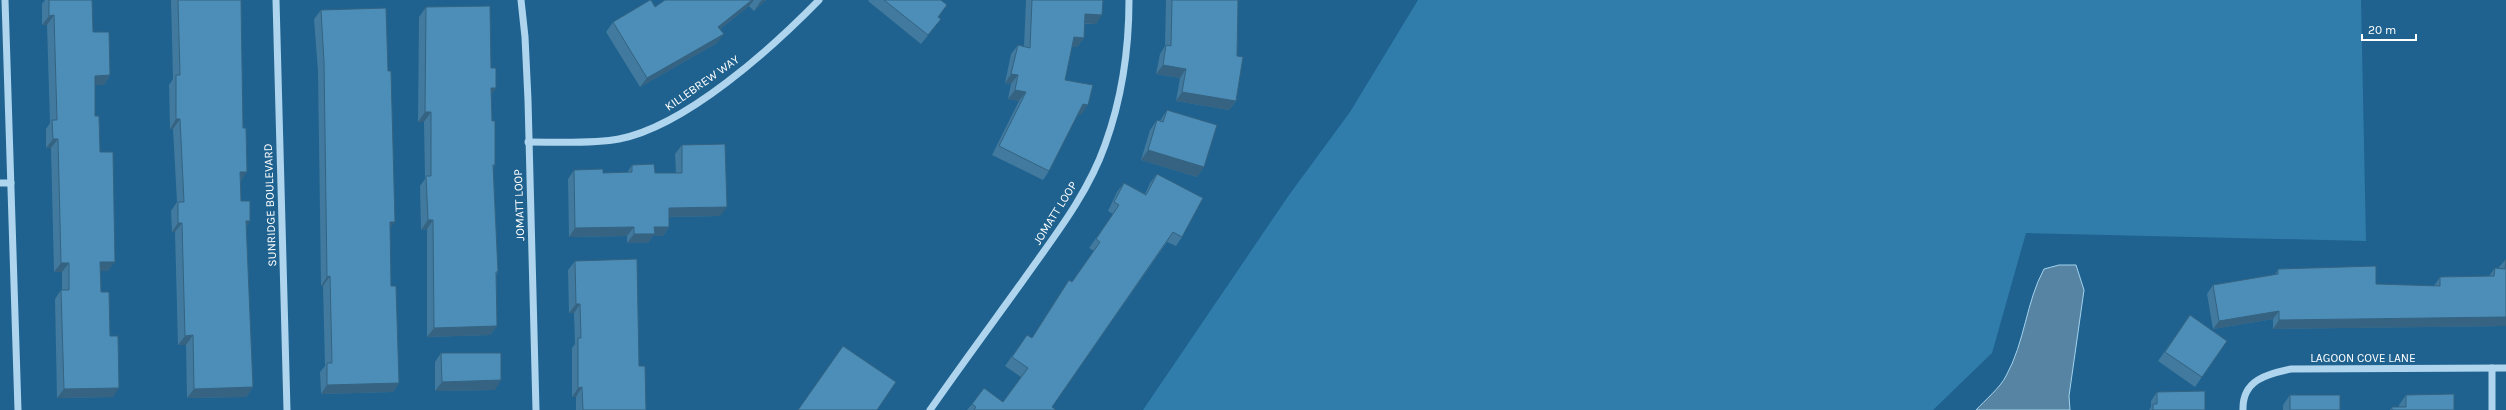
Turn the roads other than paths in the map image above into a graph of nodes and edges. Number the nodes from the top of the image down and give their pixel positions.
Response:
1 (5, 0) edge
2 (276, 0) edge
3 (521, 0) edge
4 (818, 0) edge
5 (1129, 0) edge
6 (528, 142) junction
7 (0, 183) edge
8 (11, 183) junction
9 (2492, 368) junction
10 (2506, 368) edge
11 (18, 410) edge
12 (287, 410) edge
13 (536, 410) edge
14 (930, 410) edge
15 (2243, 410) edge
16 (2492, 410) edge

1 - 8 street
2 - 12 street, SUNRIDGE BOULEVARD
3 - 6 street, JOMATT LOOP
4 - 6 street, KILLEBREW WAY
5 - 14 street, JOMATT LOOP
6 - 13 street, JOMATT LOOP
7 - 8 street
8 - 11 street
9 - 10 street, LAGOON COVE LANE
9 - 15 street, LAGOON COVE LANE
9 - 16 street

